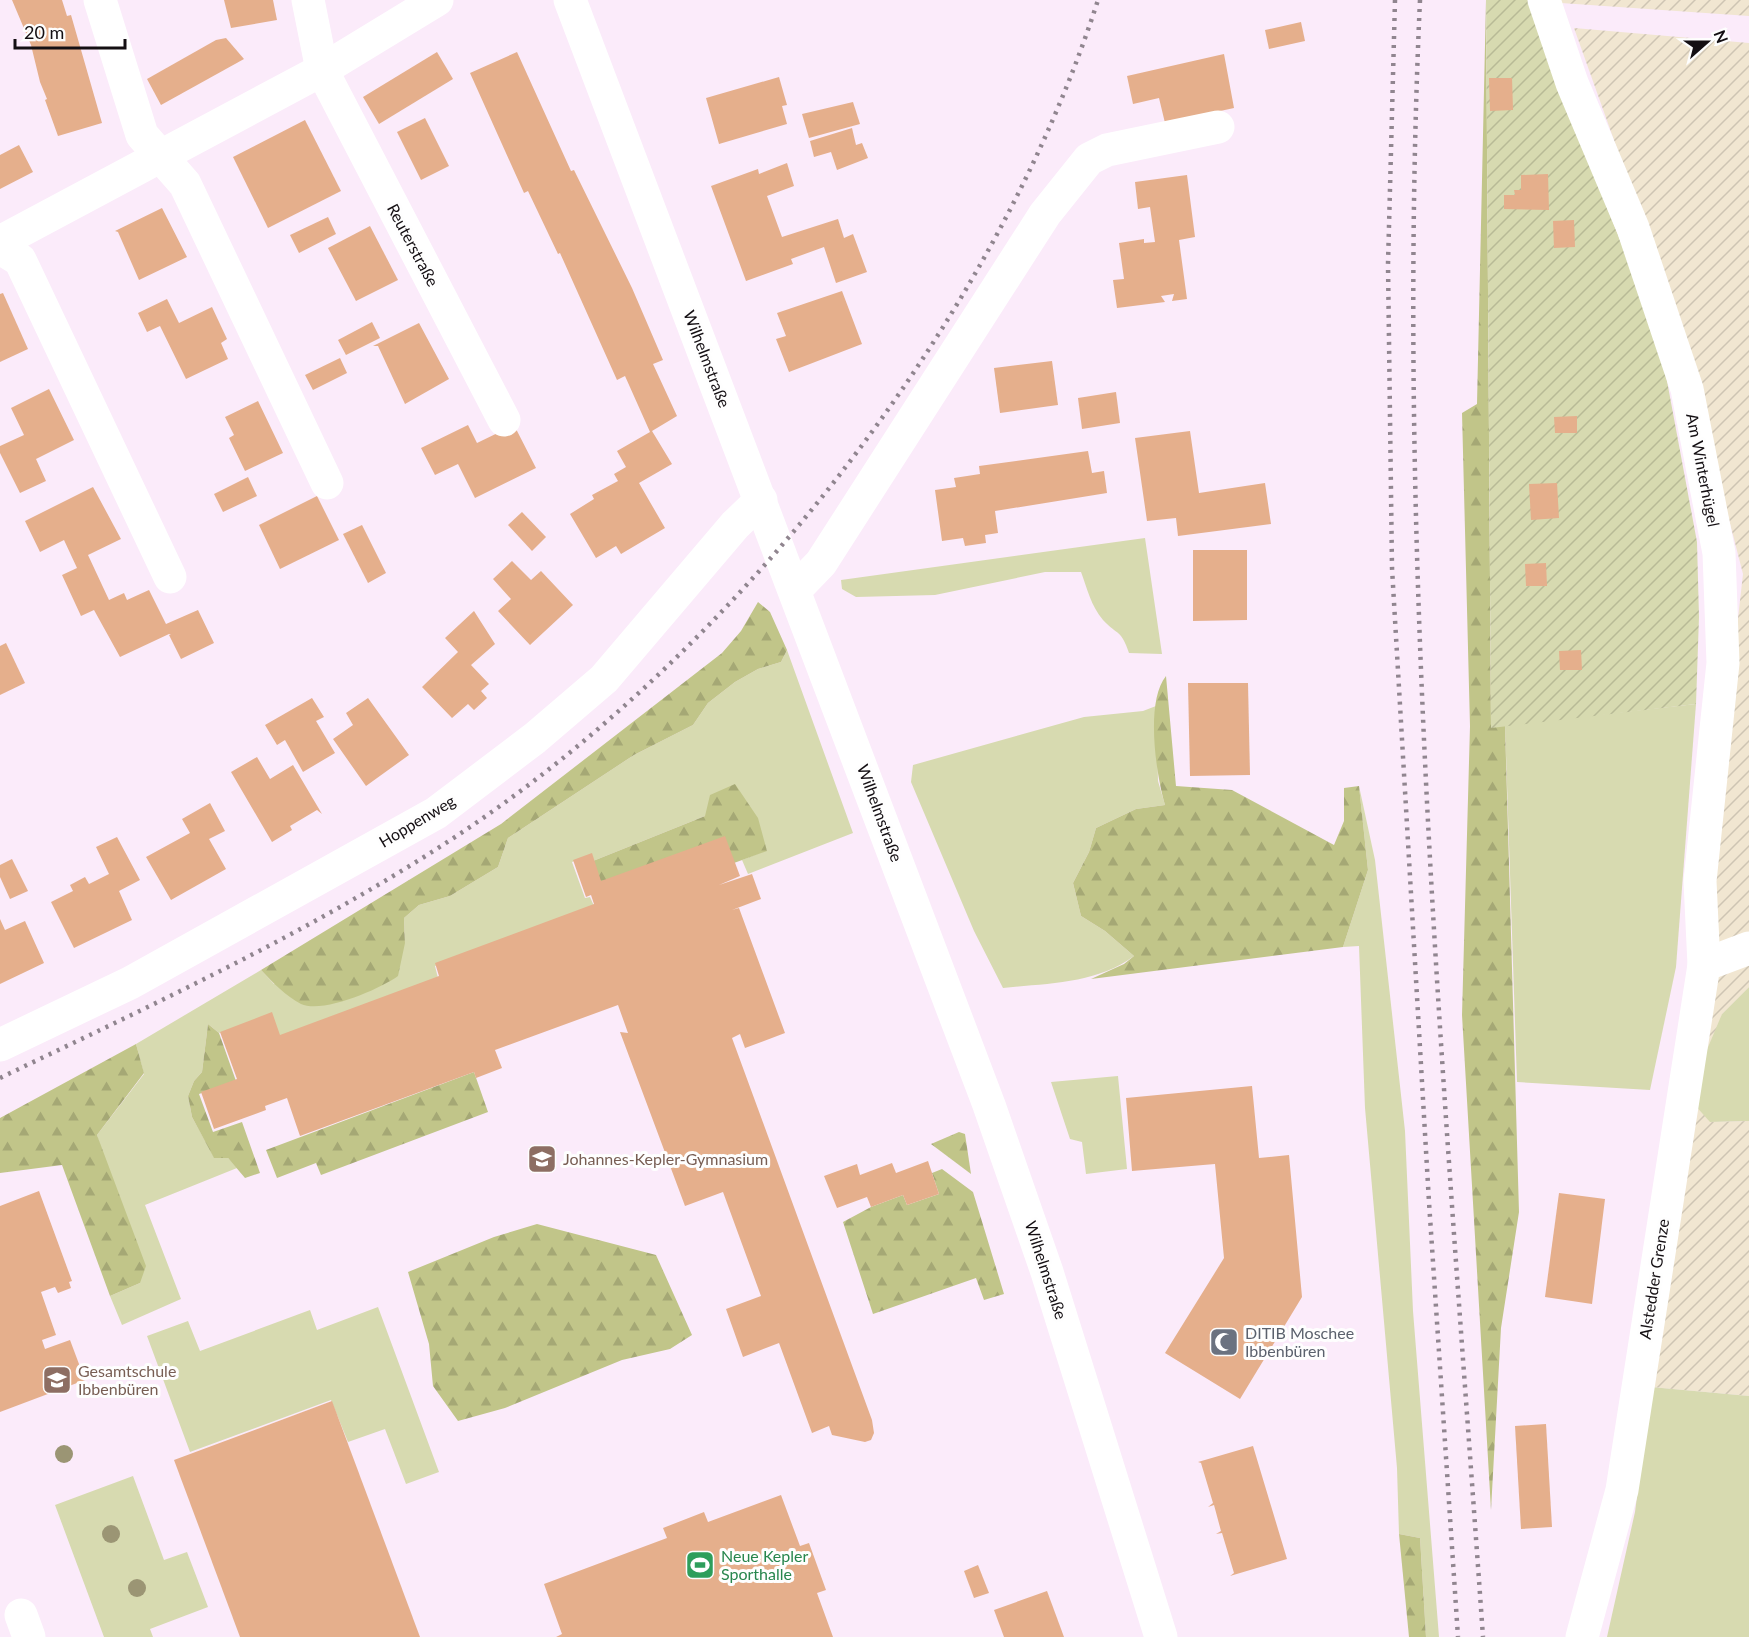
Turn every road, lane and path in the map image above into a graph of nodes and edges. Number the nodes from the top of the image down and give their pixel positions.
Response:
1 (100, 0) edge
2 (308, 0) edge
3 (437, 0) edge
4 (570, 0) edge
5 (1544, 0) edge
6 (322, 70) junction
7 (1218, 127) dead end
8 (160, 157) junction
9 (0, 242) edge
10 (0, 248) edge
11 (504, 420) dead end
12 (327, 483) dead end
13 (761, 500) junction
14 (170, 577) dead end
15 (795, 590) junction
16 (1749, 948) edge
17 (1704, 965) junction
18 (0, 1045) edge
19 (1161, 1637) edge
20 (1582, 1637) edge

1 - 8 street
2 - 6 street, Reuterstraße
3 - 6 street
4 - 13 street, Wilhelmstraße
5 - 17 street, Am Winterhügel
6 - 8 street
6 - 11 street, Reuterstraße
7 - 15 street
8 - 9 street
8 - 12 street
10 - 14 street
13 - 15 street, Wilhelmstraße
13 - 18 street, Hoppenweg
15 - 19 street, Wilhelmstraße
16 - 17 street
17 - 20 street, Alstedder Grenze

